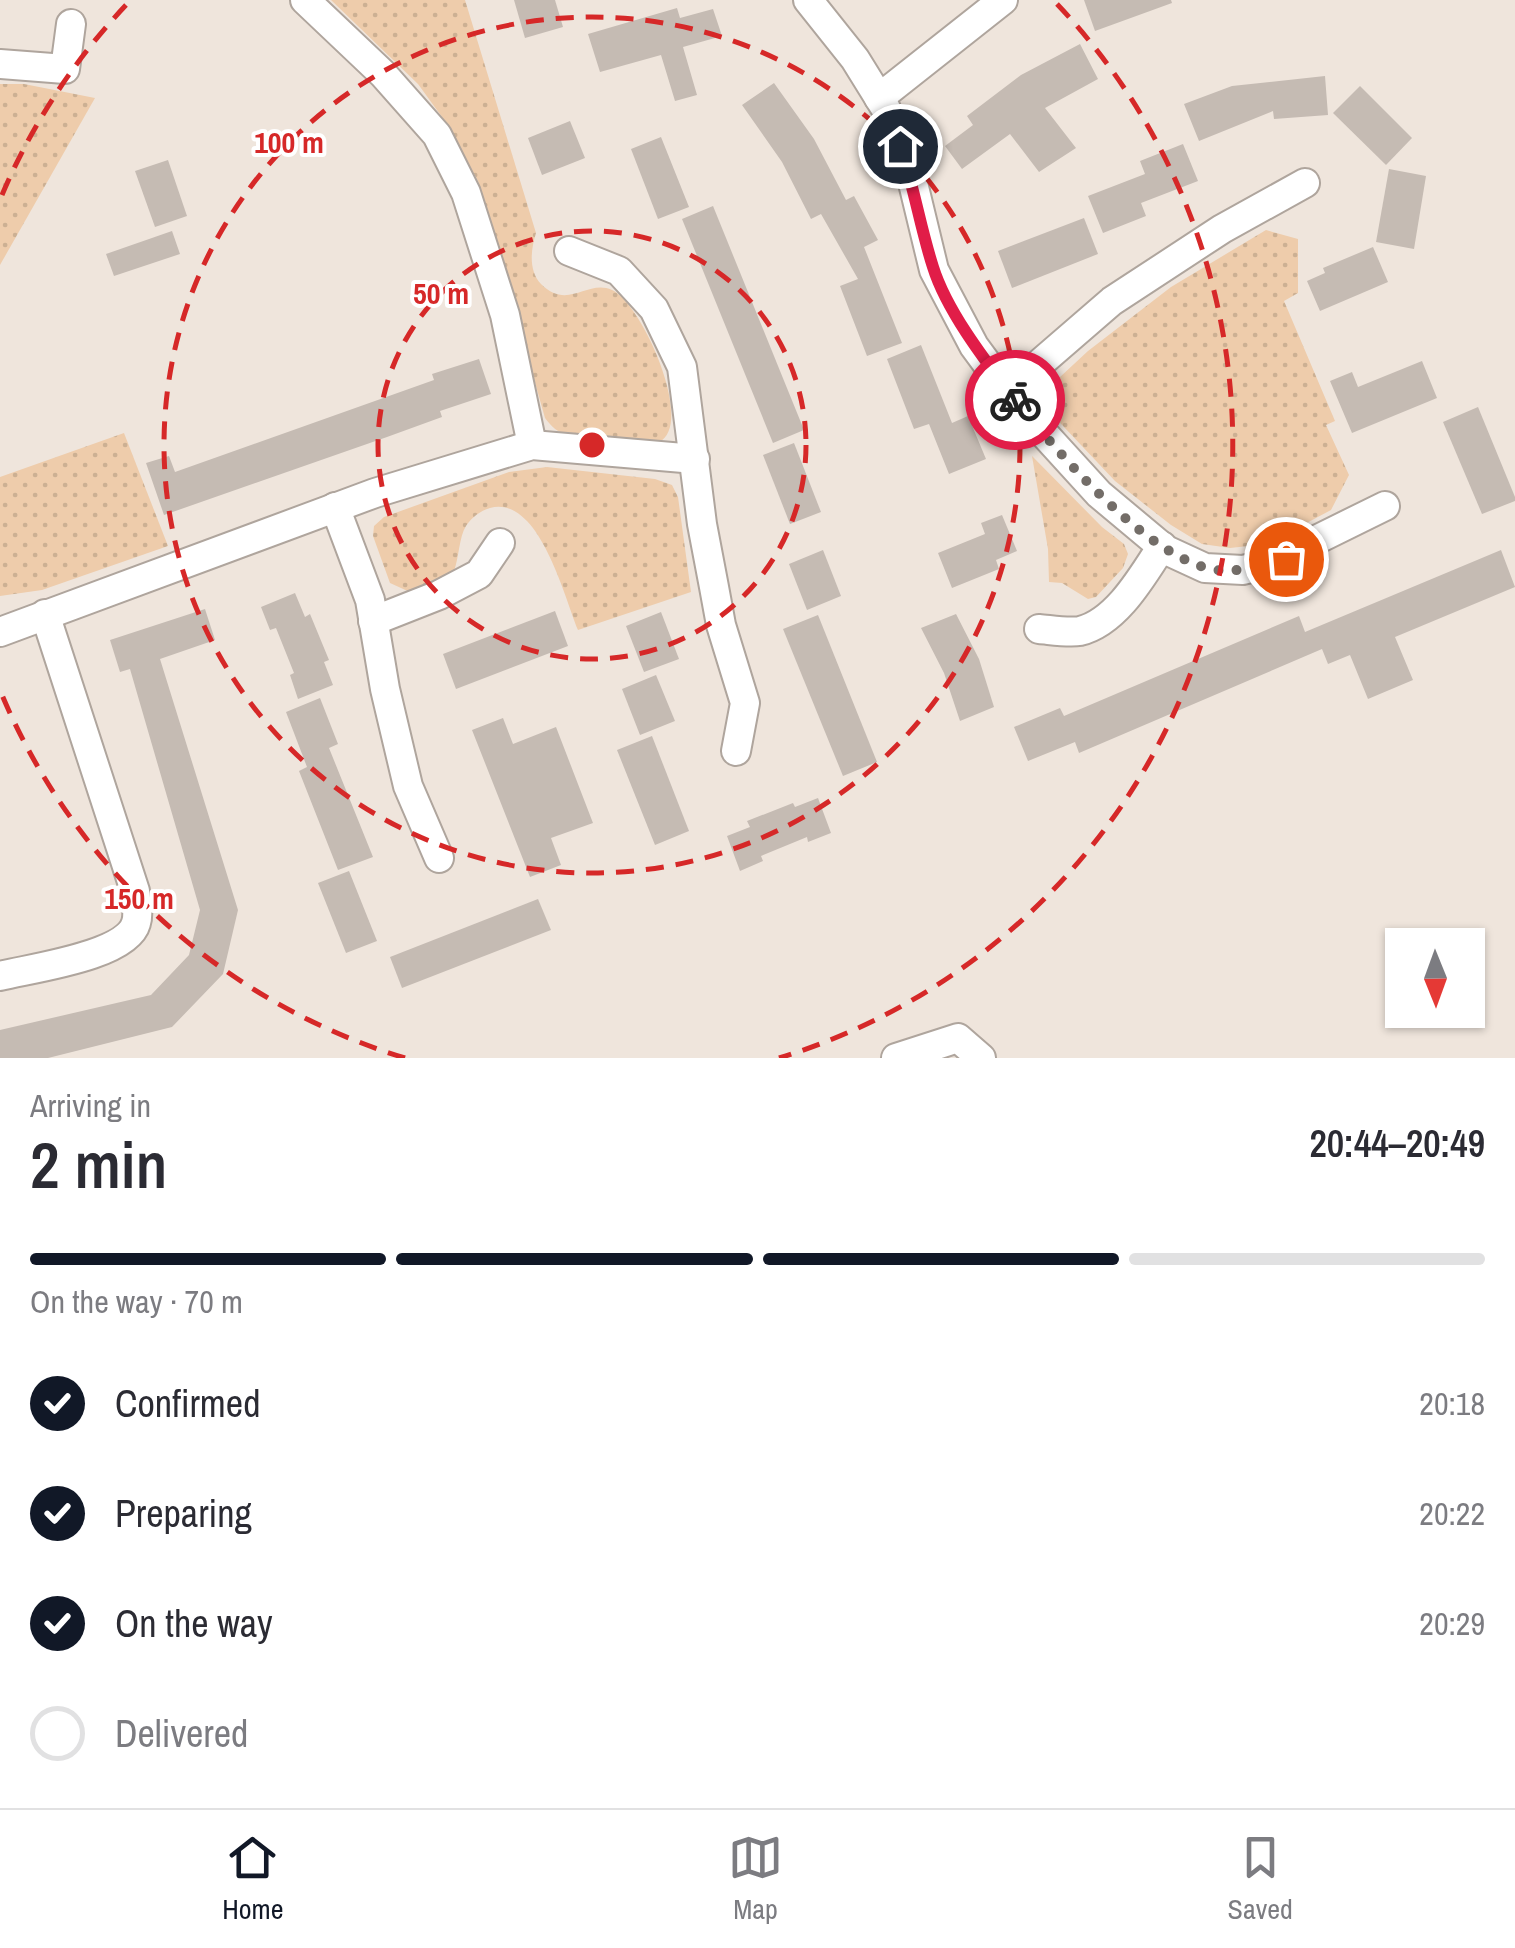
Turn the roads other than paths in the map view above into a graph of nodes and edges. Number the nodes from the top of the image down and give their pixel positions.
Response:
1 (305, 0) edge
2 (808, 0) edge
3 (1004, 0) edge
4 (71, 24) dead end
5 (0, 64) edge
6 (879, 98) junction
7 (1305, 182) dead end
8 (569, 251) dead end
9 (1008, 392) junction
10 (532, 445) junction
11 (695, 459) junction
12 (1385, 506) dead end
13 (336, 508) junction
14 (500, 543) dead end
15 (1162, 546) junction
16 (44, 614) junction
17 (373, 620) junction
18 (1039, 630) dead end
19 (0, 632) edge
20 (736, 751) dead end
21 (439, 858) dead end
22 (0, 976) edge
23 (896, 1058) edge
24 (981, 1058) edge

1 - 10 street
2 - 6 street
3 - 6 street
4 - 5 street
6 - 9 street
7 - 9 street
8 - 11 street
9 - 15 street
10 - 11 street
10 - 13 street
11 - 20 street
12 - 15 street
13 - 16 street
13 - 17 street
14 - 17 street
15 - 18 street
16 - 19 street
16 - 22 street
17 - 21 street
23 - 24 street

